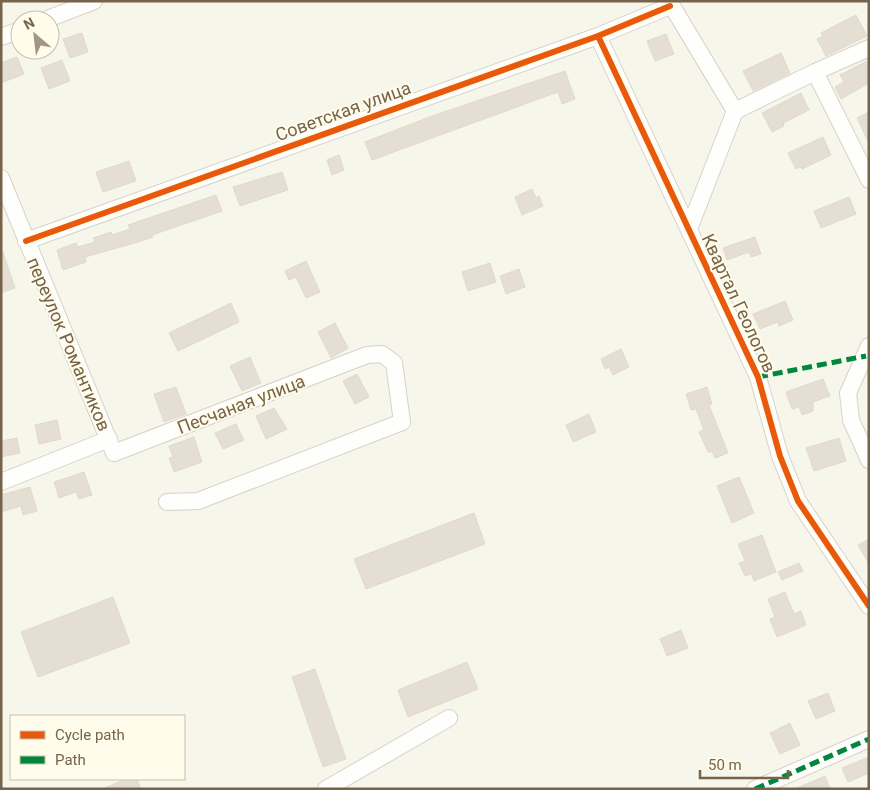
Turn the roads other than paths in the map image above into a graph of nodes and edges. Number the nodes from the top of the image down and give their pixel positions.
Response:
1 (94, 1) edge
2 (669, 4) edge
3 (60, 14) edge
4 (598, 36) junction
5 (869, 48) edge
6 (815, 72) junction
7 (735, 110) junction
8 (1, 178) edge
9 (869, 180) edge
10 (689, 229) junction
11 (26, 241) junction
12 (869, 346) edge
13 (111, 446) junction
14 (869, 460) edge
15 (1, 482) edge
16 (166, 502) dead end
17 (869, 606) edge
18 (449, 718) dead end
19 (869, 739) edge
20 (326, 789) edge
21 (755, 789) edge

1 - 3 street
2 - 4 street, Советская улица
2 - 7 street
4 - 10 street, Квартал Геологов
4 - 11 street, Советская улица
5 - 6 street
6 - 7 street
6 - 9 street
7 - 10 street
8 - 11 street, переулок Романтиков
10 - 17 street, Квартал Геологов
11 - 13 street, переулок Романтиков
12 - 14 street
13 - 15 street, Песчаная улица
13 - 16 street, Песчаная улица
18 - 20 street
19 - 21 street

